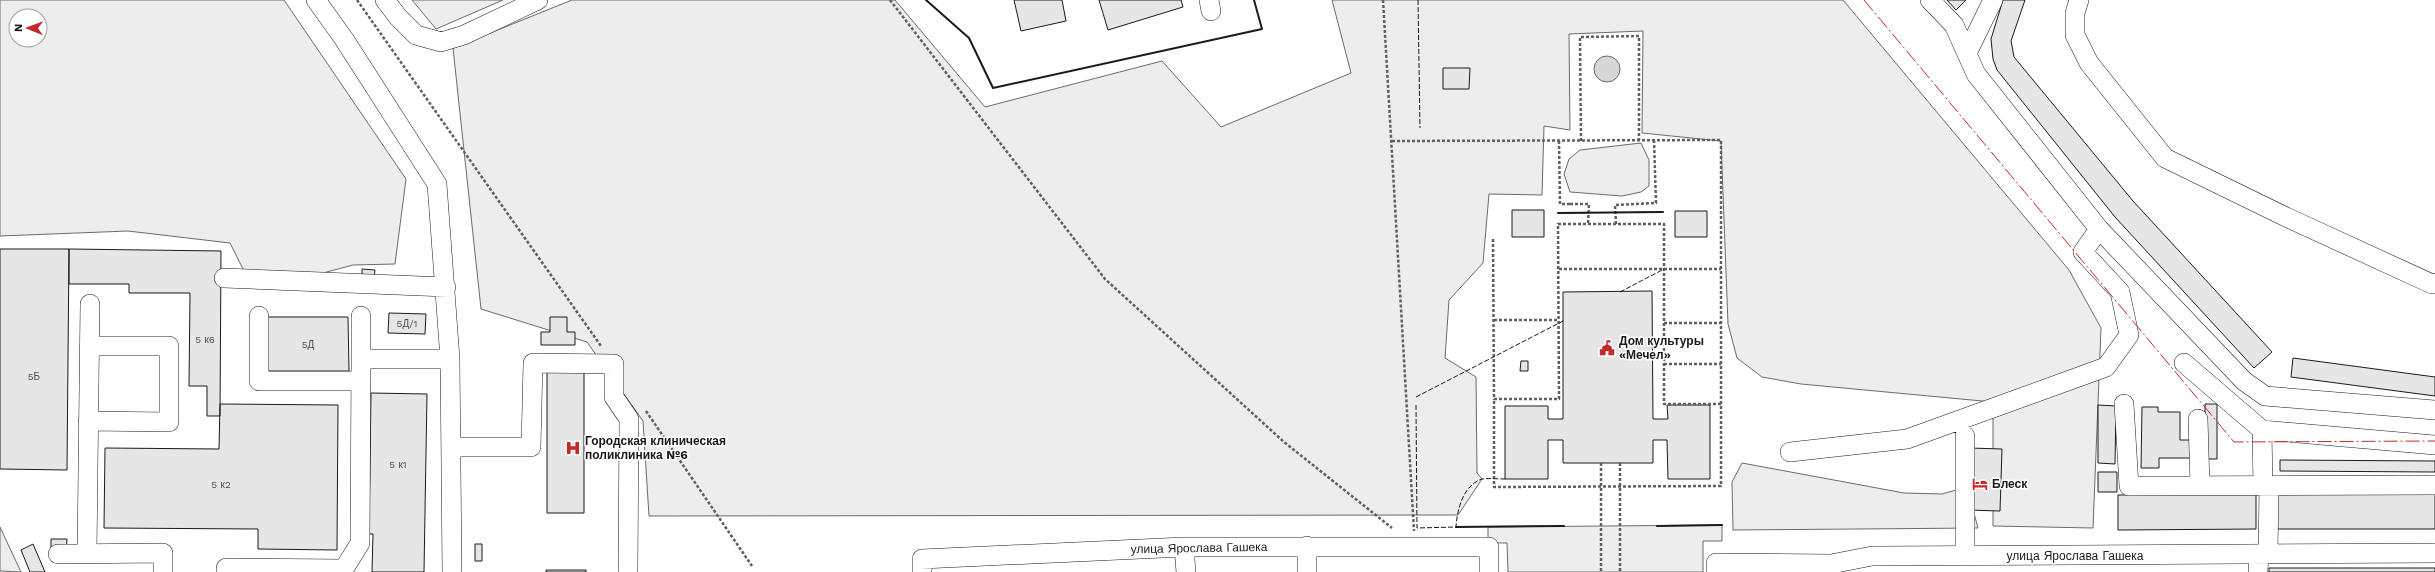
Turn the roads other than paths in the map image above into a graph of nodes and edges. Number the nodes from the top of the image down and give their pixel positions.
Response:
1 (316, 0) edge
2 (386, 0) edge
3 (538, 0) edge
4 (1930, 0) edge
5 (1992, 0) edge
6 (2079, 0) edge
7 (1967, 53) junction
8 (2099, 229) junction
9 (224, 278) dead end
10 (2435, 283) edge
11 (446, 287) junction
12 (90, 304) dead end
13 (259, 316) dead end
14 (361, 316) dead end
15 (89, 346) junction
16 (361, 359) junction
17 (450, 359) junction
18 (2184, 363) dead end
19 (361, 381) junction
20 (2124, 404) dead end
21 (2435, 410) edge
22 (2198, 419) dead end
23 (88, 422) junction
24 (2262, 430) junction
25 (1965, 436) dead end
26 (2435, 444) edge
27 (451, 447) junction
28 (1790, 452) dead end
29 (2435, 485) edge
30 (2200, 486) junction
31 (2266, 486) junction
32 (1307, 546) junction
33 (1184, 547) junction
34 (2435, 553) edge
35 (58, 554) dead end
36 (87, 554) junction
37 (1965, 556) junction
38 (2262, 560) edge
39 (1872, 564) edge
40 (2055, 564) edge
41 (226, 568) dead end
42 (1716, 568) edge
43 (1831, 568) edge
44 (163, 572) edge
45 (452, 572) edge
46 (628, 572) edge
47 (922, 572) edge
48 (1186, 572) edge
49 (1307, 572) edge
50 (1489, 572) edge

1 - 11 street
2 - 3 street
4 - 7 street
5 - 7 street
6 - 10 street
7 - 8 street
8 - 21 street
8 - 28 street
9 - 11 street
11 - 17 street
12 - 15 street
13 - 19 street
14 - 16 street
15 - 23 street
15 - 23 street
16 - 17 street
16 - 19 street
17 - 27 street
18 - 24 street
19 - 41 street
20 - 30 street
22 - 30 street
23 - 36 street
24 - 26 street
24 - 31 street
25 - 37 street
27 - 45 street
27 - 46 street
29 - 31 street
30 - 31 street
31 - 38 street
32 - 33 street, улица Ярослава Гашека
32 - 49 street
32 - 50 street, улица Ярослава Гашека
33 - 47 street, улица Ярослава Гашека
33 - 48 street
34 - 38 street, улица Ярослава Гашека
35 - 36 street
36 - 44 street
37 - 39 street, улица Ярослава Гашека
37 - 40 street, улица Ярослава Гашека
38 - 40 street, улица Ярослава Гашека
39 - 43 street, улица Ярослава Гашека
42 - 43 street, улица Ярослава Гашека

